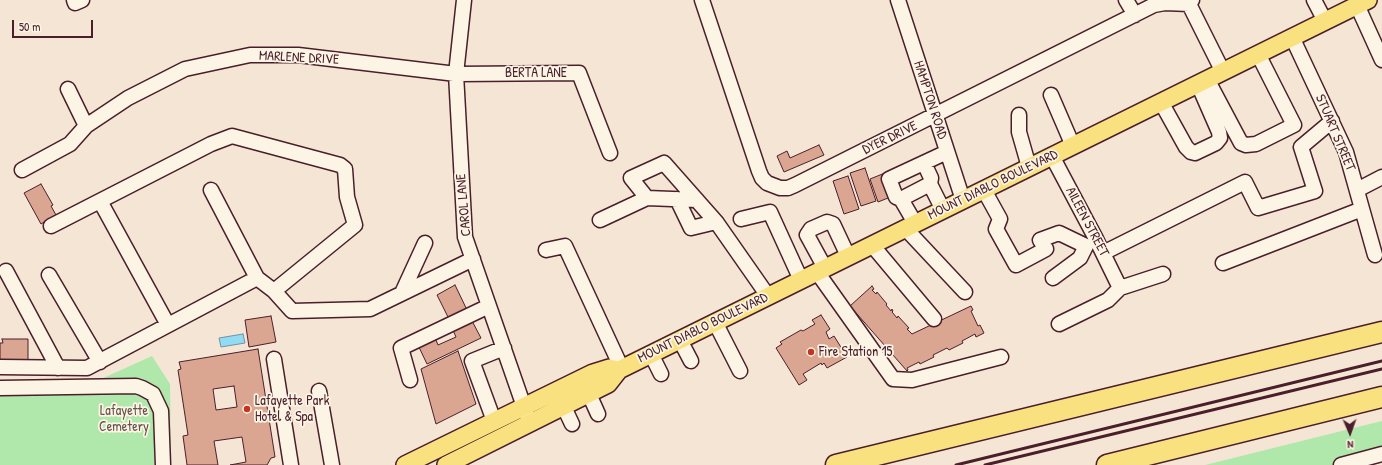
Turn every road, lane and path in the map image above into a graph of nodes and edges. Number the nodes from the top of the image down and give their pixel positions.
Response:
1 (74, 0) edge
2 (82, 0) edge
3 (464, 0) edge
4 (702, 0) edge
5 (898, 0) edge
6 (1126, 0) edge
7 (1314, 0) edge
8 (1190, 2) edge
9 (1363, 3) edge
10 (1135, 15) junction
11 (1325, 21) junction
12 (1292, 37) junction
13 (1258, 54) junction
14 (1382, 60) edge
15 (1222, 72) junction
16 (456, 74) junction
17 (1202, 82) junction
18 (68, 88) dead end
19 (1051, 95) dead end
20 (1161, 102) junction
21 (935, 115) junction
22 (1019, 115) dead end
23 (1332, 121) junction
24 (86, 126) junction
25 (1072, 146) junction
26 (610, 152) dead end
27 (947, 152) junction
28 (1052, 156) junction
29 (924, 163) junction
30 (1029, 167) junction
31 (22, 170) dead end
32 (1382, 177) edge
33 (930, 184) junction
34 (211, 190) dead end
35 (984, 190) junction
36 (1357, 190) junction
37 (647, 198) junction
38 (677, 199) junction
39 (901, 199) junction
40 (697, 200) junction
41 (963, 200) junction
42 (100, 201) junction
43 (1362, 209) junction
44 (943, 210) junction
45 (741, 219) dead end
46 (600, 220) dead end
47 (716, 222) junction
48 (51, 226) dead end
49 (910, 226) junction
50 (424, 243) dead end
51 (872, 244) junction
52 (546, 250) dead end
53 (1103, 252) junction
54 (1375, 255) dead end
55 (848, 256) junction
56 (473, 259) junction
57 (1223, 263) dead end
58 (821, 270) junction
59 (6, 271) dead end
60 (49, 274) dead end
61 (1164, 274) dead end
62 (257, 278) junction
63 (1053, 278) dead end
64 (802, 280) junction
65 (1120, 288) junction
66 (274, 291) junction
67 (964, 292) dead end
68 (402, 293) junction
69 (768, 296) junction
70 (490, 306) junction
71 (934, 319) dead end
72 (715, 322) junction
73 (1059, 324) dead end
74 (168, 325) junction
75 (1382, 332) edge
76 (680, 340) junction
77 (504, 348) junction
78 (652, 354) junction
79 (1001, 357) dead end
80 (274, 359) dead end
81 (691, 360) dead end
82 (100, 362) junction
83 (0, 367) edge
84 (58, 368) junction
85 (620, 369) junction
86 (740, 370) dead end
87 (661, 374) dead end
88 (410, 380) dead end
89 (0, 388) edge
90 (319, 391) dead end
91 (589, 394) junction
92 (1382, 397) edge
93 (524, 406) junction
94 (564, 406) junction
95 (598, 414) dead end
96 (494, 421) junction
97 (530, 424) junction
98 (572, 424) dead end
99 (1375, 459) edge
100 (163, 465) edge
101 (291, 465) edge
102 (332, 465) edge
103 (405, 465) edge
104 (446, 465) edge
105 (836, 465) edge
106 (1107, 465) edge
107 (1341, 465) edge

1 - 2 street
3 - 16 street, CAROL LANE
4 - 21 street, DYER DRIVE
5 - 21 street, HAMPTON ROAD
6 - 10 street
7 - 11 street
8 - 10 street, DYER DRIVE
8 - 15 street
9 - 11 main road, MOUNT DIABLO BOULEVARD
9 - 14 street
10 - 21 street, DYER DRIVE
11 - 12 main road, MOUNT DIABLO BOULEVARD
12 - 13 main road, MOUNT DIABLO BOULEVARD
12 - 23 street, STUART STREET
13 - 15 main road, MOUNT DIABLO BOULEVARD
13 - 17 street
15 - 17 main road, MOUNT DIABLO BOULEVARD
16 - 24 street, MARLENE DRIVE
16 - 26 street, BERTA LANE
16 - 56 street, CAROL LANE
17 - 20 main road, MOUNT DIABLO BOULEVARD
17 - 20 street
18 - 24 street
19 - 25 street
20 - 25 main road, MOUNT DIABLO BOULEVARD
21 - 27 street, HAMPTON ROAD
22 - 30 street
23 - 36 street, STUART STREET
23 - 53 street
24 - 31 street, MARLENE DRIVE
25 - 28 main road, MOUNT DIABLO BOULEVARD
27 - 29 street
27 - 41 street, HAMPTON ROAD
28 - 30 main road, MOUNT DIABLO BOULEVARD
28 - 53 street, AILEEN STREET
29 - 33 street
29 - 39 street
30 - 35 main road, MOUNT DIABLO BOULEVARD
32 - 36 street
33 - 39 street
33 - 44 street
34 - 62 street
35 - 41 main road, MOUNT DIABLO BOULEVARD
35 - 63 street
36 - 43 street, STUART STREET
37 - 38 street
37 - 40 street
37 - 46 street
38 - 40 street
38 - 47 street
39 - 49 street
40 - 47 street
41 - 44 main road, MOUNT DIABLO BOULEVARD
42 - 48 street
42 - 66 street
42 - 74 street
43 - 54 street, STUART STREET
43 - 57 street
44 - 49 main road, MOUNT DIABLO BOULEVARD
45 - 64 street
47 - 69 street
49 - 51 main road, MOUNT DIABLO BOULEVARD
49 - 67 street
50 - 68 street
51 - 55 main road, MOUNT DIABLO BOULEVARD
51 - 71 street
52 - 85 street
53 - 65 street, AILEEN STREET
55 - 58 main road, MOUNT DIABLO BOULEVARD
55 - 58 street
56 - 68 street
56 - 70 street, CAROL LANE
58 - 64 main road, MOUNT DIABLO BOULEVARD
58 - 79 street
59 - 84 street
60 - 82 street
61 - 65 street
62 - 66 street
62 - 74 street
64 - 69 main road, MOUNT DIABLO BOULEVARD
65 - 73 street
66 - 68 street
69 - 72 main road, MOUNT DIABLO BOULEVARD
70 - 77 street, CAROL LANE
70 - 88 street
72 - 76 main road, MOUNT DIABLO BOULEVARD
72 - 86 street
74 - 82 street
75 - 105 highway
76 - 78 main road, MOUNT DIABLO BOULEVARD
76 - 81 street
77 - 93 street, CAROL LANE
77 - 96 street
78 - 85 main road, MOUNT DIABLO BOULEVARD
78 - 87 street
80 - 101 street
82 - 84 street
83 - 84 street
85 - 91 main road, MOUNT DIABLO BOULEVARD
85 - 93 main road, MOUNT DIABLO BOULEVARD
89 - 100 street
90 - 102 street
91 - 94 main road, MOUNT DIABLO BOULEVARD
91 - 95 street
92 - 106 highway
93 - 96 main road, MOUNT DIABLO BOULEVARD
93 - 97 street, CAROL LANE
94 - 97 main road, MOUNT DIABLO BOULEVARD
94 - 98 street
96 - 103 main road, MOUNT DIABLO BOULEVARD
97 - 104 main road, MOUNT DIABLO BOULEVARD
99 - 107 street

